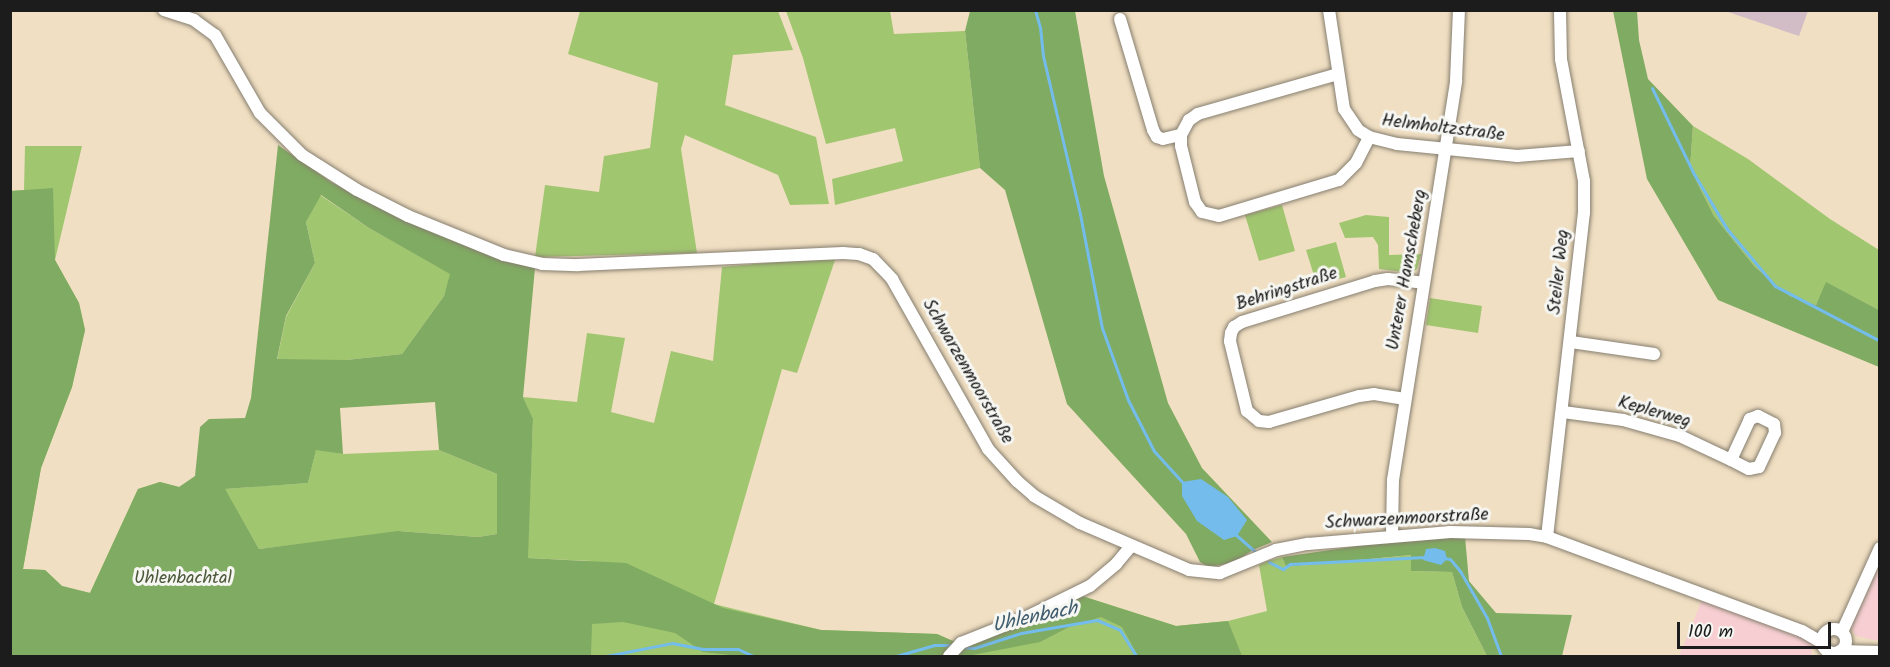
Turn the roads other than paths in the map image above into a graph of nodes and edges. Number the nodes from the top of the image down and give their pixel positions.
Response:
1 (164, 10) edge
2 (1329, 10) edge
3 (1458, 10) edge
4 (1560, 10) edge
5 (1120, 20) dead end
6 (1338, 74) junction
7 (1181, 135) junction
8 (1369, 137) junction
9 (1447, 149) junction
10 (1579, 151) junction
11 (1424, 283) junction
12 (1571, 342) junction
13 (1654, 354) dead end
14 (1405, 399) junction
15 (1563, 412) junction
16 (1731, 460) dead end
17 (1392, 535) junction
18 (1547, 537) junction
19 (1131, 546) junction
20 (1880, 548) edge
21 (1831, 645) edge
22 (1878, 652) edge
23 (949, 657) edge

1 - 19 street, Schwarzenmoorstraße
2 - 6 street, Helmholtzstraße
3 - 9 street, Unterer Hamscheberg
4 - 10 street, Steiler Weg
5 - 7 street
6 - 7 street
6 - 8 street, Helmholtzstraße
7 - 8 street
8 - 9 street, Helmholtzstraße
9 - 10 street, Helmholtzstraße
9 - 11 street, Unterer Hamscheberg
10 - 12 street, Steiler Weg
11 - 14 street, Unterer Hamscheberg
11 - 14 street, Behringstraße
12 - 13 street
12 - 15 street, Steiler Weg
14 - 17 street, Unterer Hamscheberg
15 - 16 street, Keplerweg
15 - 18 street, Steiler Weg
17 - 18 street, Schwarzenmoorstraße
17 - 19 street, Schwarzenmoorstraße
18 - 21 street, Schwarzenmoorstraße
19 - 23 street
20 - 21 street
21 - 22 street, Schwarzenmoorstraße

